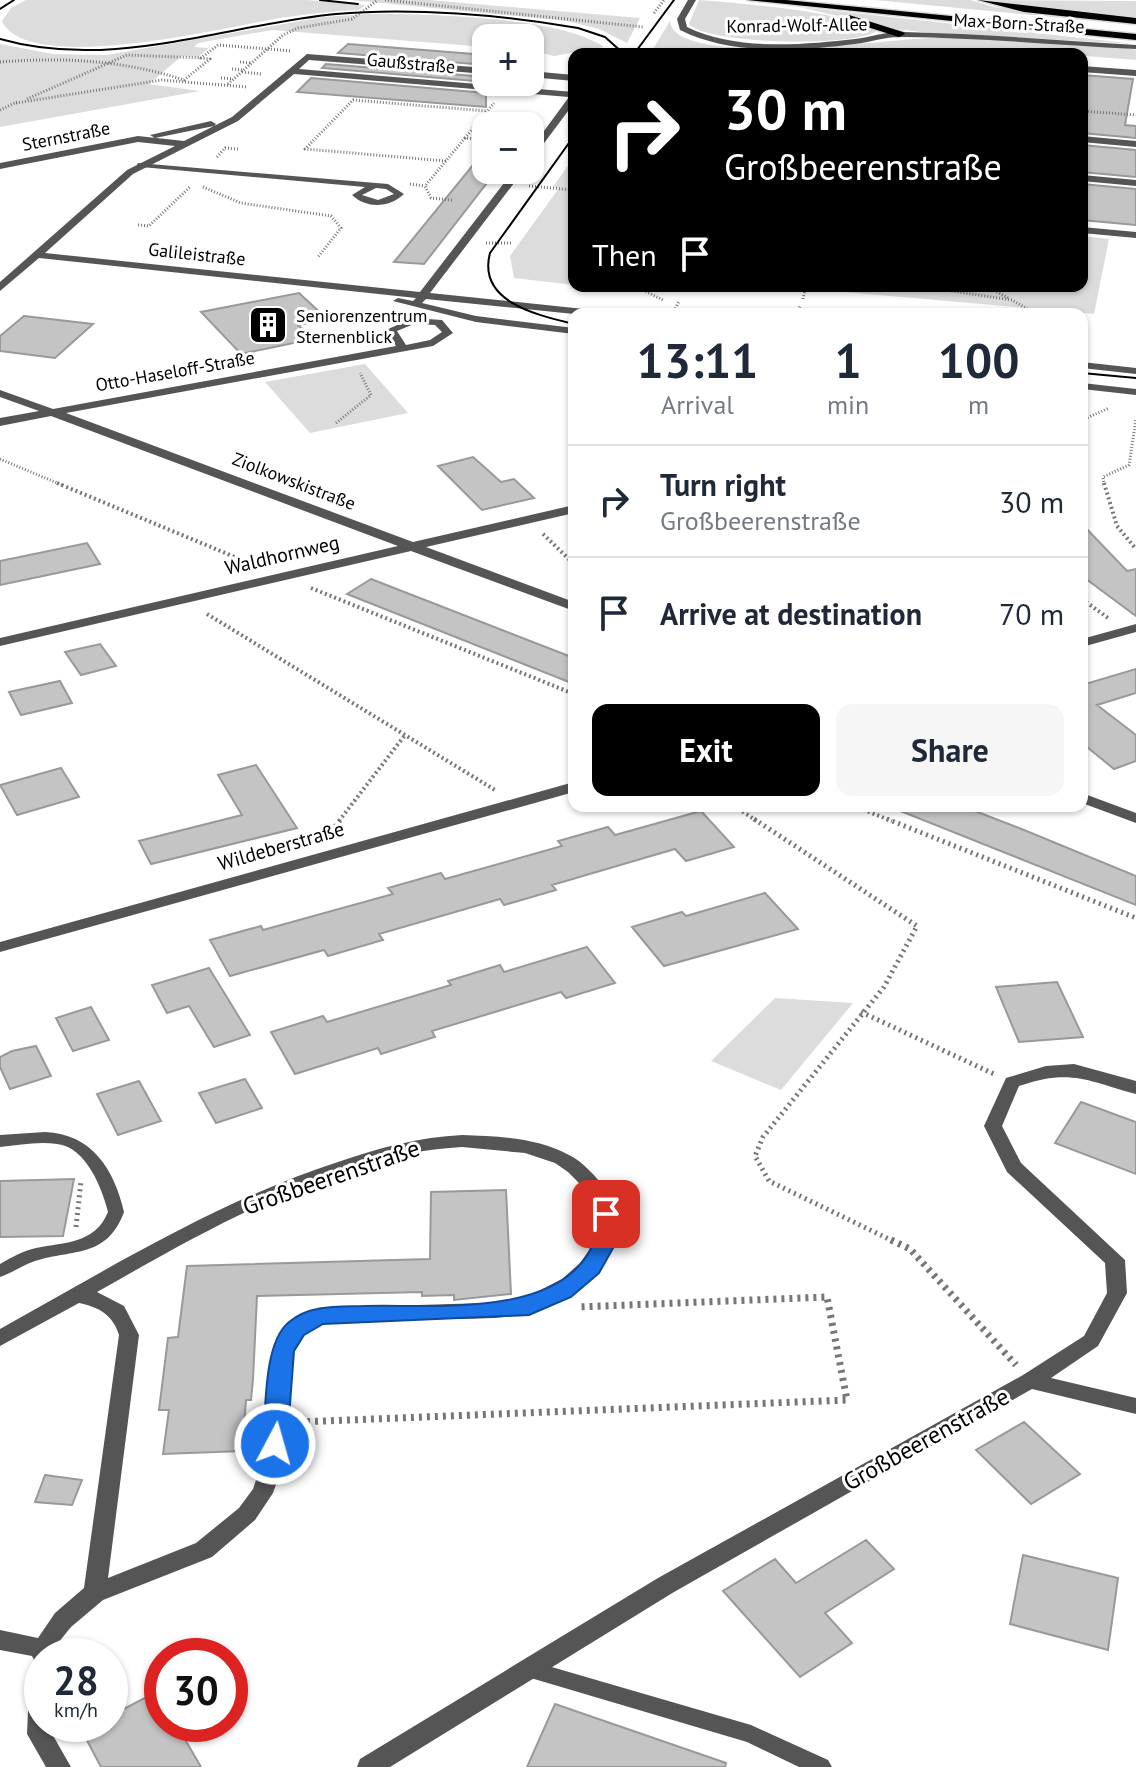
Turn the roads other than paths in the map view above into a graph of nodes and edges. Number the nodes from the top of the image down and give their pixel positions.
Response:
1 (692, 0) edge
2 (741, 0) edge
3 (752, 0) edge
4 (841, 0) edge
5 (983, 0) edge
6 (1136, 21) edge
7 (1136, 30) edge
8 (899, 34) junction
9 (1136, 37) edge
10 (1136, 47) edge
11 (1088, 69) edge
12 (472, 70) edge
13 (292, 71) junction
14 (1136, 73) edge
15 (544, 75) edge
16 (568, 77) edge
17 (568, 95) edge
18 (568, 104) edge
19 (235, 119) junction
20 (544, 137) edge
21 (138, 139) junction
22 (1088, 140) edge
23 (185, 144) junction
24 (1136, 144) edge
25 (141, 165) junction
26 (0, 166) edge
27 (1088, 179) edge
28 (1136, 183) edge
29 (508, 184) edge
30 (373, 187) dead end
31 (1088, 231) edge
32 (1136, 235) edge
33 (36, 255) junction
34 (0, 288) edge
35 (354, 289) junction
36 (423, 296) junction
37 (415, 306) junction
38 (568, 310) edge
39 (568, 330) edge
40 (403, 348) dead end
41 (1088, 366) edge
42 (1136, 371) edge
43 (1088, 387) edge
44 (1136, 392) edge
45 (0, 393) edge
46 (53, 412) junction
47 (0, 422) edge
48 (568, 510) edge
49 (409, 545) junction
50 (568, 605) edge
51 (1136, 628) edge
52 (1088, 641) edge
53 (0, 642) edge
54 (568, 789) edge
55 (1088, 800) edge
56 (1136, 818) edge
57 (0, 947) edge
58 (1136, 1088) edge
59 (0, 1141) edge
60 (0, 1271) edge
61 (78, 1295) junction
62 (0, 1338) edge
63 (1030, 1381) junction
64 (1136, 1406) edge
65 (95, 1593) junction
66 (52, 1638) edge
67 (0, 1640) edge
68 (24, 1649) edge
69 (531, 1670) junction
70 (44, 1742) edge
71 (59, 1767) edge
72 (369, 1767) edge
73 (821, 1767) edge

1 - 8 street, Konrad-Wolf-Allee
2 - 8 highway
3 - 9 highway
4 - 7 highway
5 - 6 highway
8 - 10 street, Max-Born-Straße
11 - 14 street
12 - 13 street, Gaußstraße
13 - 17 street, Gaußstraße
13 - 19 street, Gaußstraße
15 - 16 street
18 - 20 street, Gaußstraße
19 - 21 street, Sternstraße
19 - 23 street, Gaußstraße
21 - 23 street, Sternstraße
21 - 26 street, Sternstraße
22 - 24 street
23 - 25 street, Gaußstraße
25 - 30 lane
25 - 33 street, Gaußstraße
27 - 28 street
29 - 36 street
31 - 32 street
33 - 34 street
33 - 35 street, Galileistraße
35 - 36 street, Galileistraße
35 - 37 street, Galileistraße
36 - 37 street
36 - 38 street, Galileistraße
37 - 39 street, Galileistraße
40 - 46 street, Otto-Haseloff-Straße
41 - 42 street
43 - 44 street
45 - 46 street, Ziolkowskistraße
46 - 47 street, Otto-Haseloff-Straße
46 - 49 street, Ziolkowskistraße
48 - 49 street, Waldhornweg
49 - 50 street, Ziolkowskistraße
49 - 53 street, Waldhornweg
51 - 52 street
54 - 57 street, Wildeberstraße
55 - 56 street
58 - 63 street, Großbeerenstraße
59 - 60 lane
61 - 62 street, Großbeerenstraße
61 - 65 street
61 - 65 street, Großbeerenstraße
63 - 64 street, Großbeerenstraße
63 - 69 street, Großbeerenstraße
65 - 66 street, Großbeerenstraße
67 - 68 street
69 - 72 street, Großbeerenstraße
69 - 73 lane
70 - 71 street

